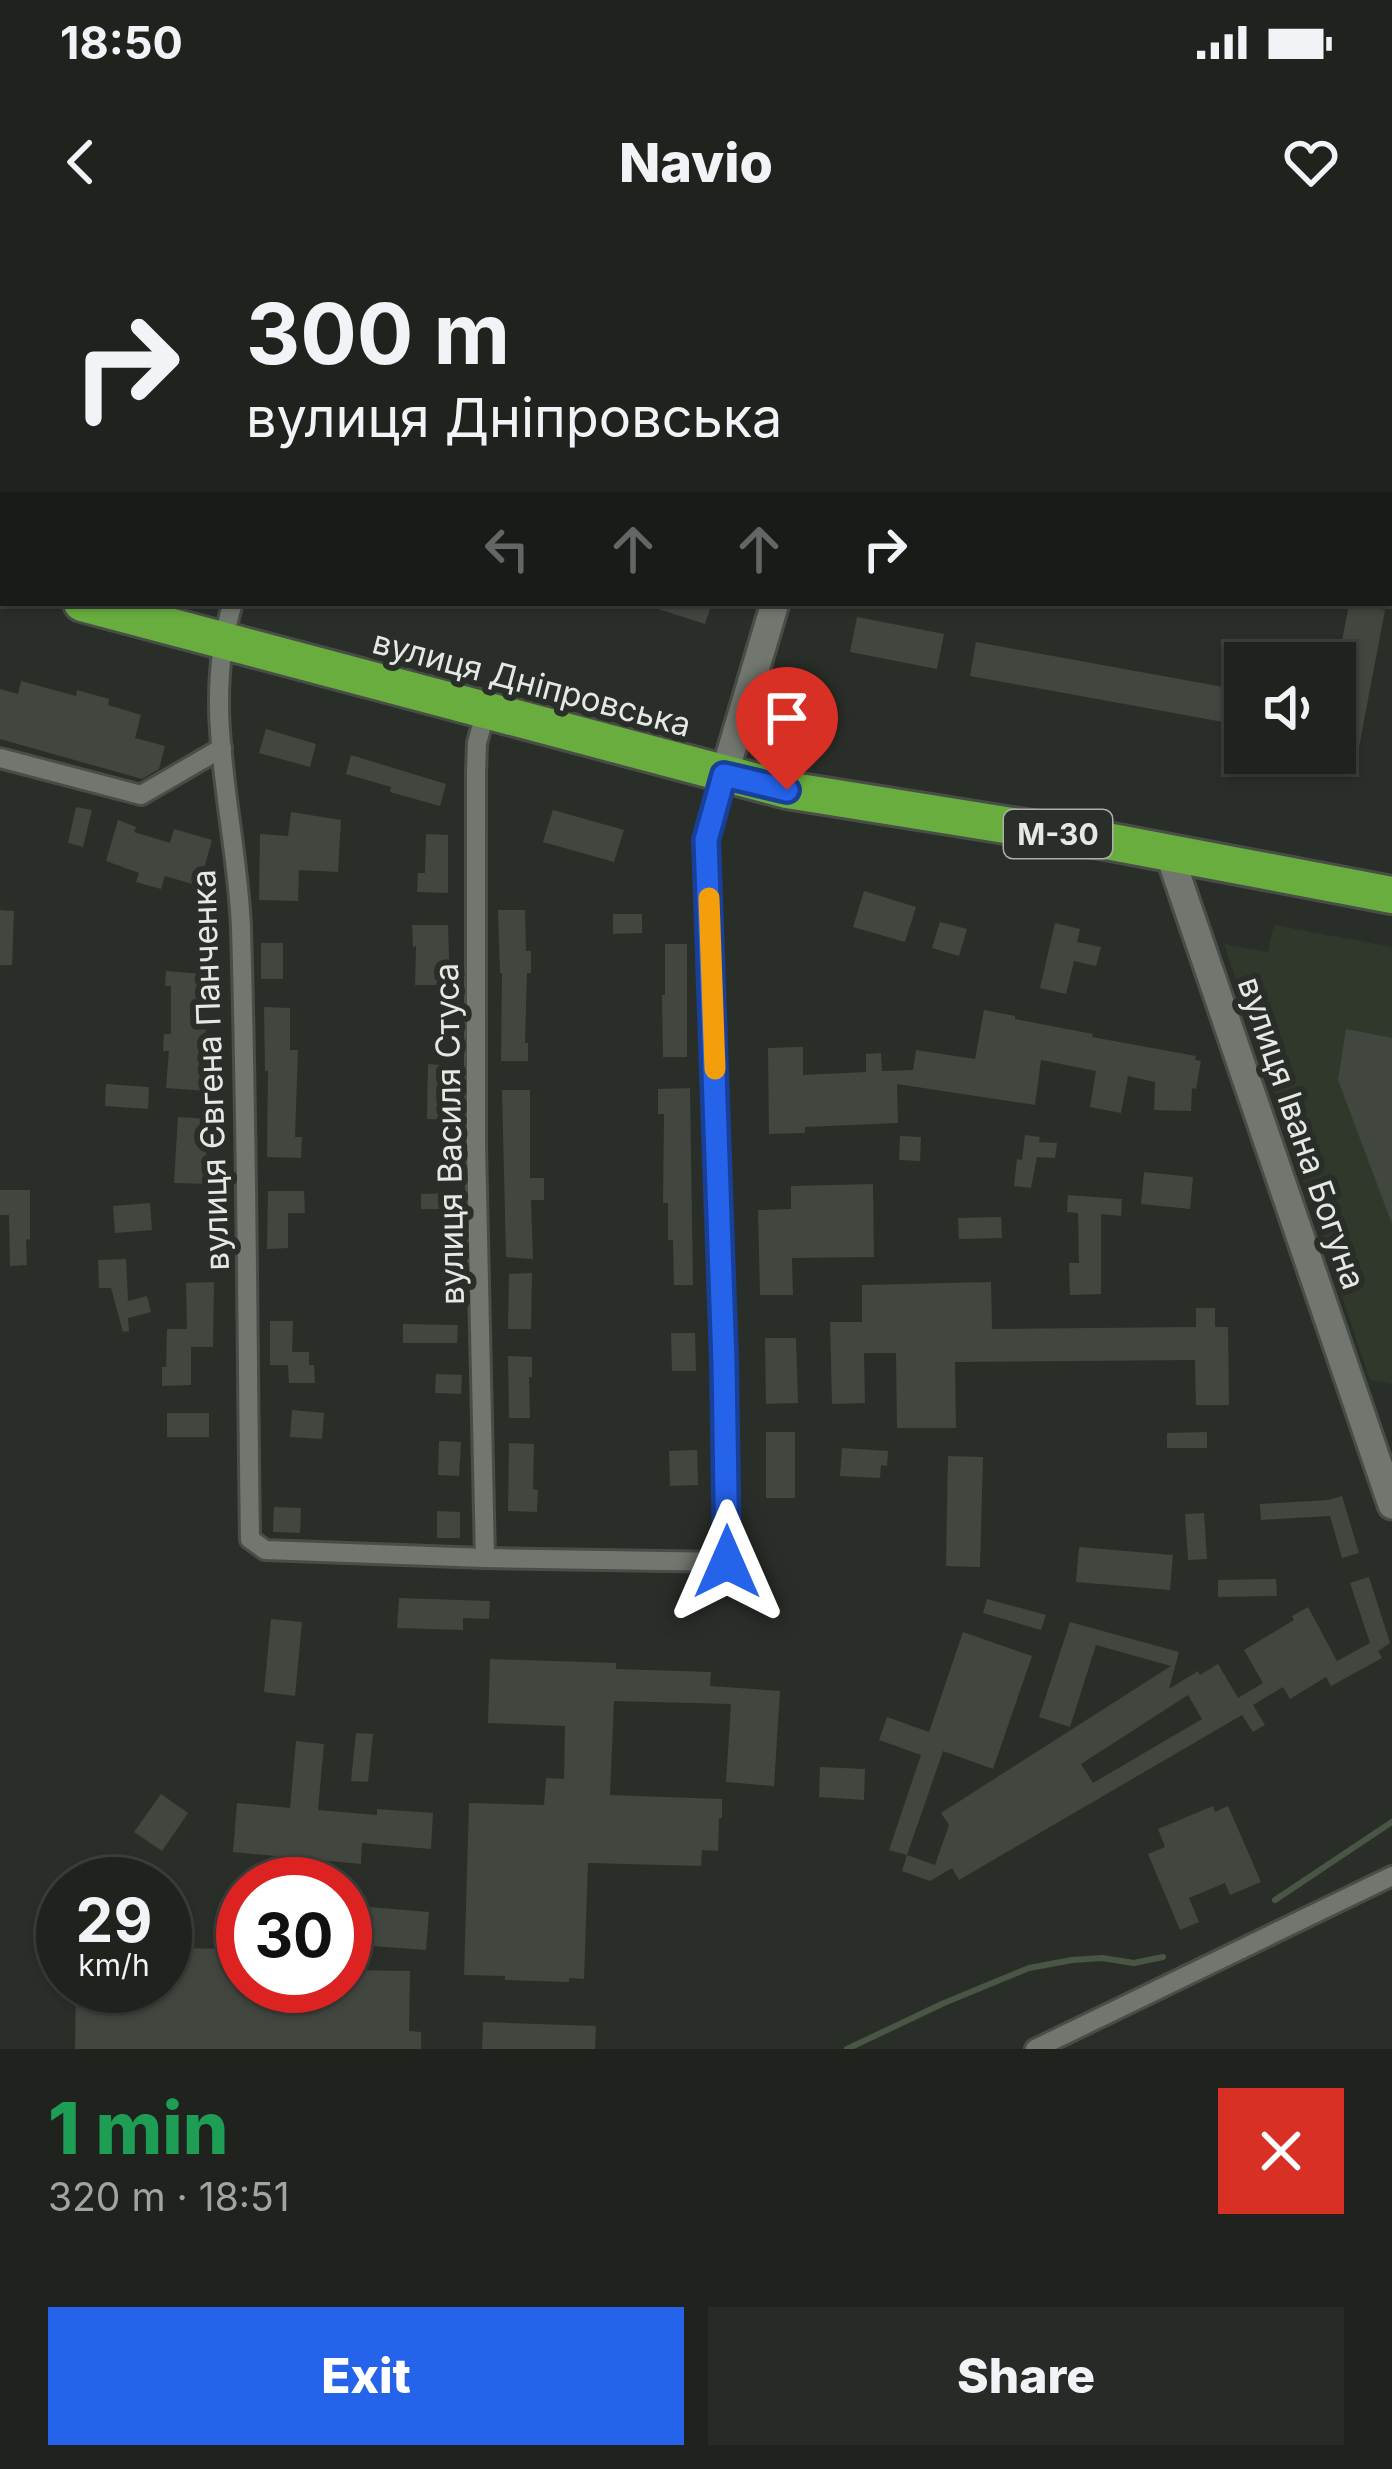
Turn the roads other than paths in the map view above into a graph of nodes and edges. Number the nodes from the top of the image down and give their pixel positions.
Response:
1 (93, 606) edge
2 (232, 606) edge
3 (774, 606) edge
4 (222, 640) junction
5 (486, 710) junction
6 (222, 748) junction
7 (0, 758) edge
8 (724, 775) junction
9 (1169, 853) junction
10 (1392, 895) edge
11 (1392, 1504) edge
12 (485, 1558) junction
13 (1392, 1876) edge
14 (1035, 2049) edge

1 - 4 highway, вулиця Дніпровська / М-30
2 - 4 street, вулиця Євгена Панченка
3 - 8 street
4 - 5 highway, вулиця Дніпровська / М-30
4 - 6 street, вулиця Євгена Панченка
5 - 8 highway, вулиця Дніпровська / М-30
5 - 12 street, вулиця Василя Стуса
6 - 7 street
6 - 12 street, вулиця Євгена Панченка
8 - 9 highway, вулиця Дніпровська / М-30
8 - 12 street
9 - 10 highway, вулиця Дніпровська / М-30
9 - 11 street, вулиця Івана Богуна
13 - 14 street

